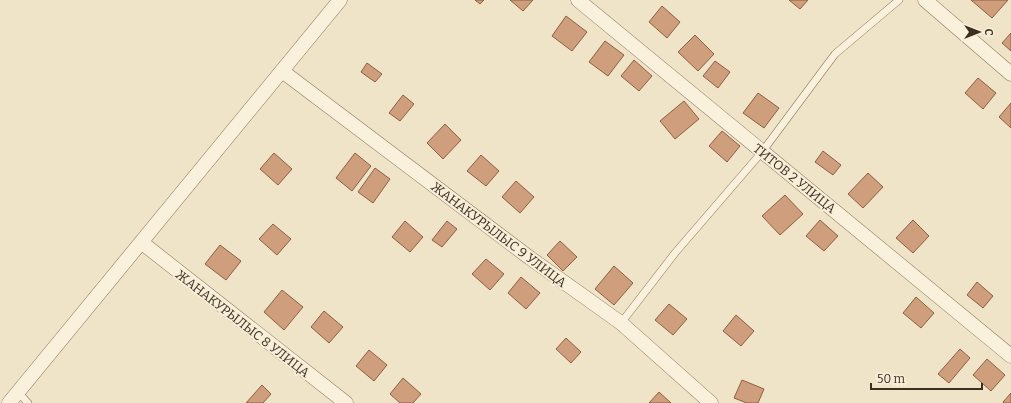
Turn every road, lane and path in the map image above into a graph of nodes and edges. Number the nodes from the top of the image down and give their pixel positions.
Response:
1 (340, 0) edge
2 (578, 0) edge
3 (900, 0) edge
4 (925, 0) edge
5 (282, 71) junction
6 (1011, 74) edge
7 (762, 152) junction
8 (141, 242) junction
9 (621, 323) junction
10 (1011, 356) edge
11 (18, 392) junction
12 (9, 403) edge
13 (28, 403) edge
14 (346, 403) edge
15 (711, 403) edge

1 - 5 street
2 - 7 street, ТИТОВ 2 УЛИЦА
3 - 7 lane
4 - 6 street
5 - 8 street
5 - 9 street, ЖАНАКУРЫЛЫС 9 УЛИЦА
7 - 9 lane
7 - 10 street, ТИТОВ 2 УЛИЦА
8 - 11 street
8 - 14 street, ЖАНАКУРЫЛЫС 8 УЛИЦА
9 - 15 street, ЖАНАКУРЫЛЫС 9 УЛИЦА
11 - 12 street
11 - 13 lane

